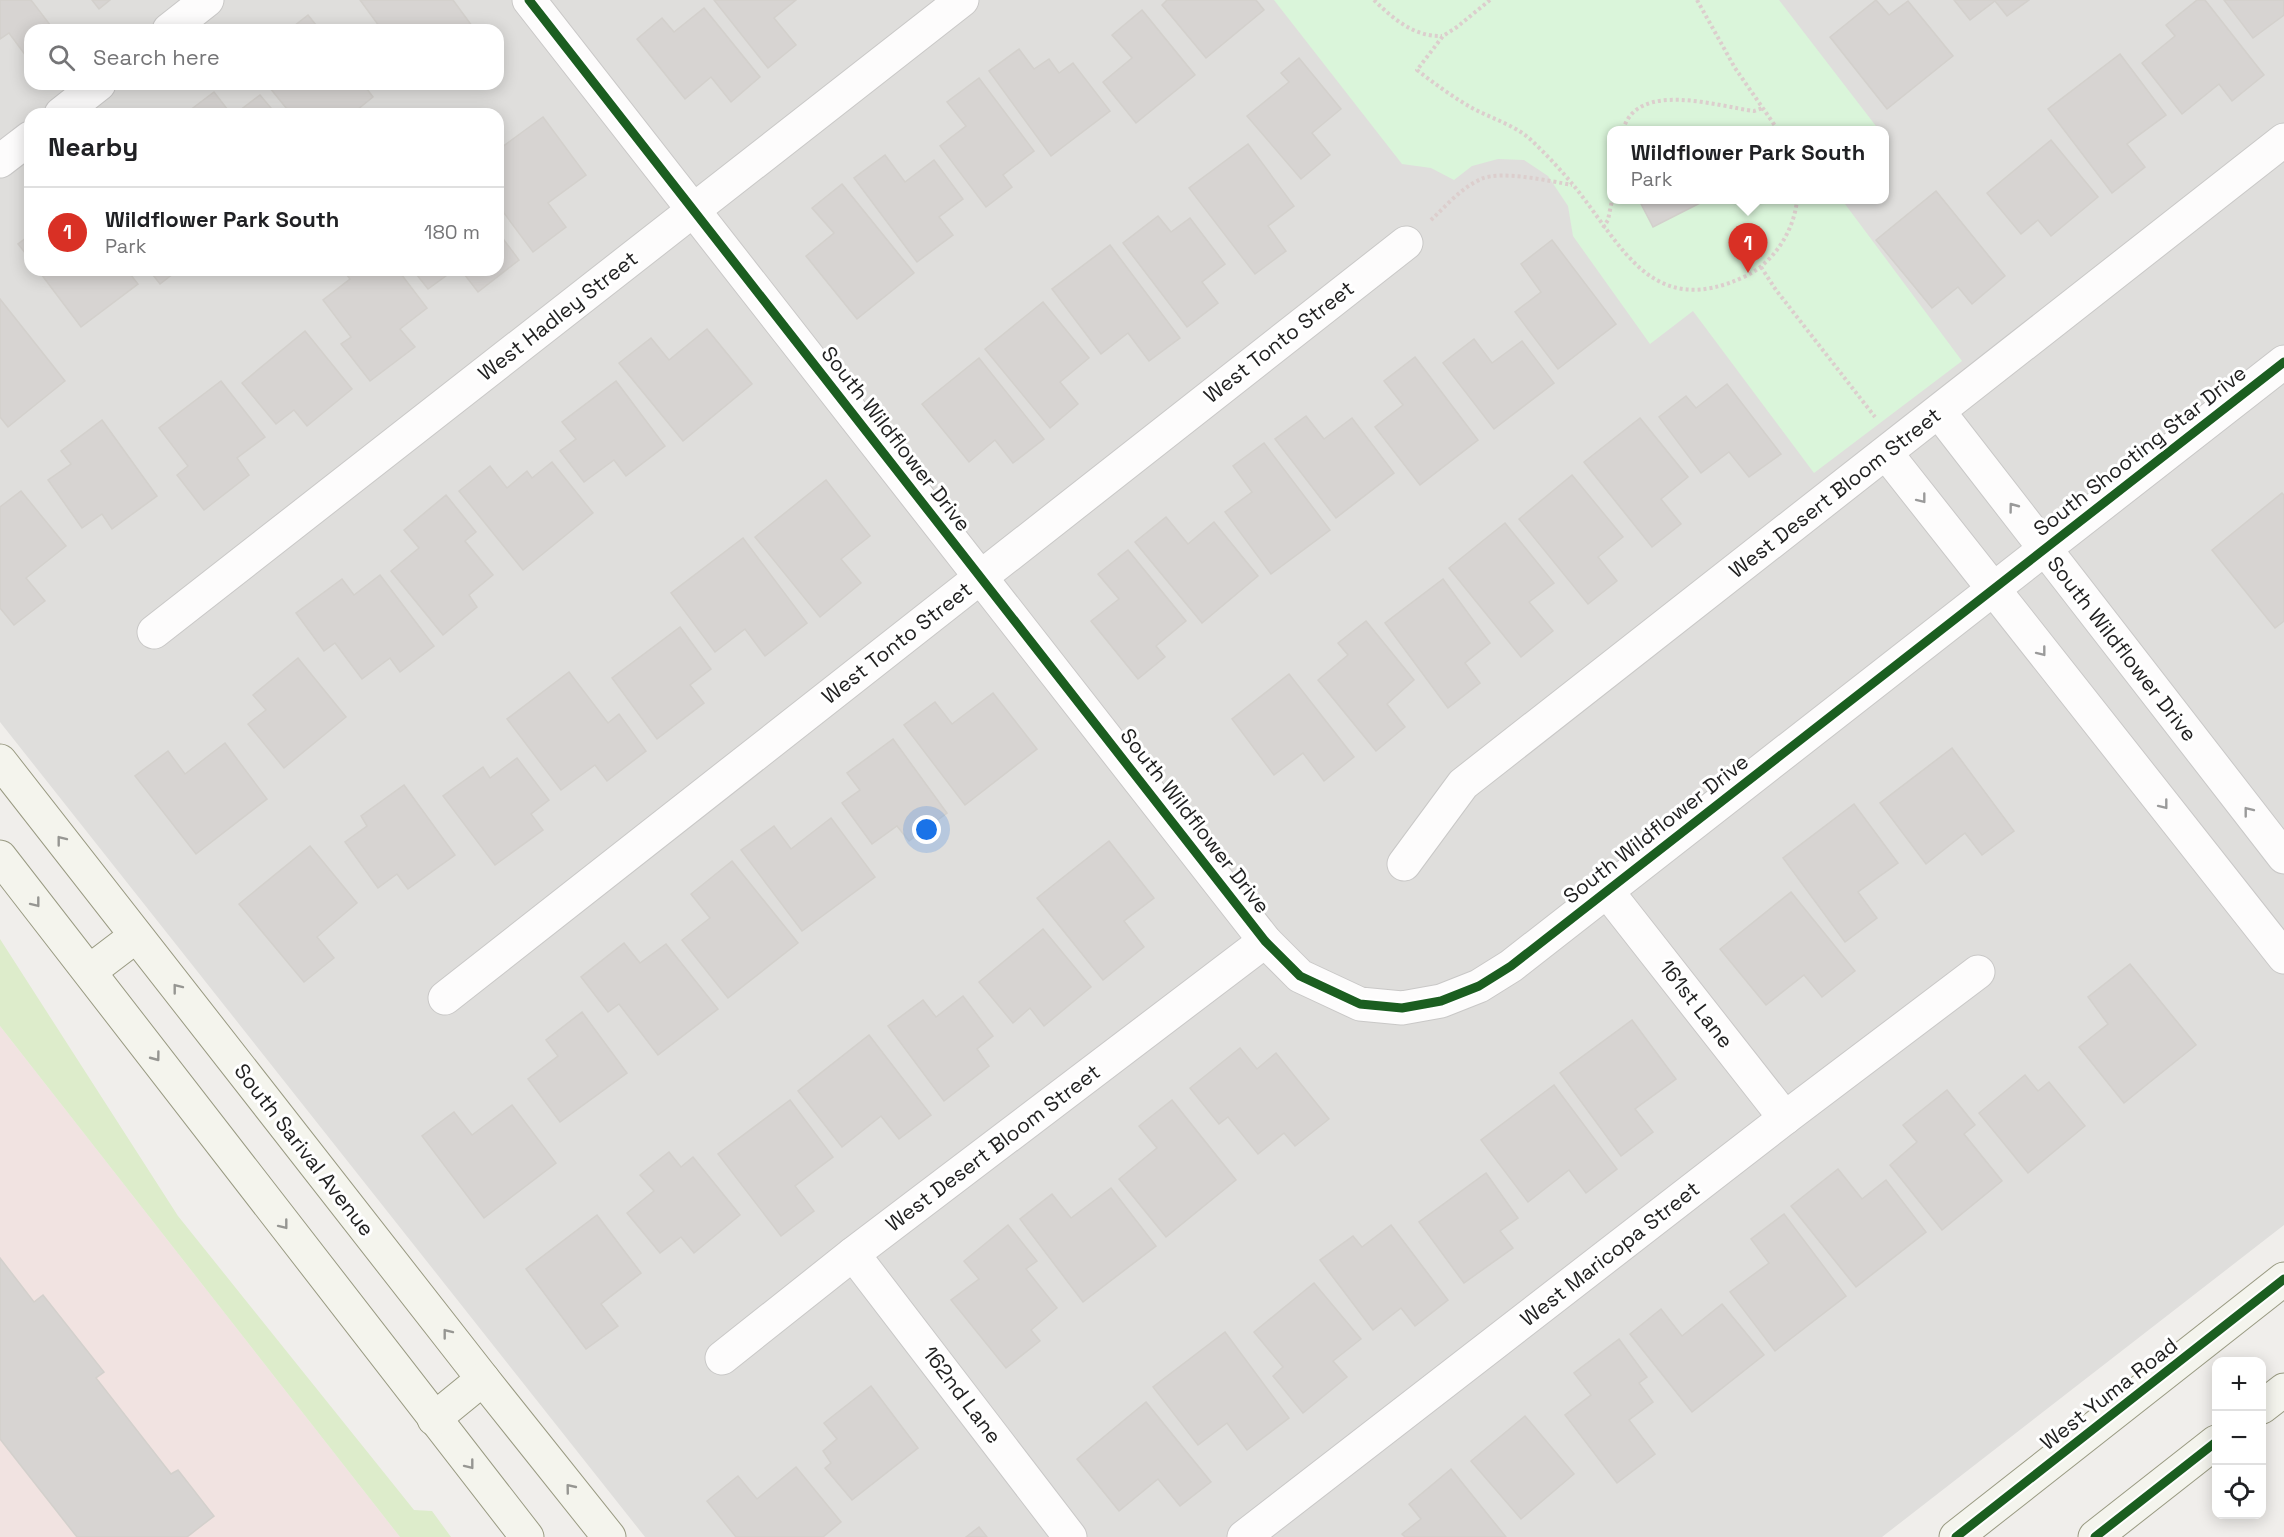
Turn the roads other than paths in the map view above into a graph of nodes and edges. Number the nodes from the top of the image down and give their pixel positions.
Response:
1 (207, 0) edge
2 (529, 0) edge
3 (962, 0) edge
4 (176, 24) edge
5 (91, 90) edge
6 (69, 108) edge
7 (2284, 140) edge
8 (24, 143) edge
9 (0, 161) edge
10 (693, 210) junction
11 (1406, 243) road end
12 (2284, 362) edge
13 (1939, 411) junction
14 (1892, 448) junction
15 (2044, 548) junction
16 (2019, 569) joint
17 (982, 576) junction
18 (1993, 589) junction
19 (154, 632) dead end
20 (0, 761) edge
21 (0, 857) edge
22 (2284, 857) edge
23 (1404, 864) dead end
24 (1606, 890) junction
25 (136, 936) junction
26 (1266, 941) junction
27 (2284, 957) edge
28 (90, 971) junction
29 (1978, 972) dead end
30 (445, 998) dead end
31 (1785, 1118) junction
32 (853, 1254) junction
33 (2284, 1279) edge
34 (722, 1358) dead end
35 (483, 1379) junction
36 (2284, 1390) edge
37 (2266, 1404) edge
38 (434, 1419) junction
39 (2212, 1446) edge
40 (1966, 1533) edge
41 (527, 1537) edge
42 (609, 1537) edge
43 (1070, 1537) edge
44 (1244, 1537) edge
45 (2095, 1537) edge

1 - 4 street
2 - 10 street, South Wildflower Drive
3 - 10 street, West Hadley Street
5 - 6 street
7 - 13 street, West Desert Bloom Street
8 - 9 street
10 - 17 street, South Wildflower Drive
10 - 19 street, West Hadley Street
11 - 17 street, West Tonto Street
12 - 15 street, South Shooting Star Drive
13 - 14 street, West Desert Bloom Street
15 -> 13 street, South Wildflower Drive
14 -> 18 street
14 - 23 street, West Desert Bloom Street
15 - 16 street, South Shooting Star Drive
22 -> 15 street, South Wildflower Drive
16 - 18 street, South Wildflower Drive
17 - 26 street, South Wildflower Drive
17 - 30 street, West Tonto Street
18 - 24 street, South Wildflower Drive
18 -> 27 street
25 -> 20 main road, South Sarival Avenue
21 -> 28 main road
24 - 26 street, South Wildflower Drive
24 - 31 street, 161st Lane
25 - 28 main road
35 -> 25 main road, South Sarival Avenue
26 - 32 street, West Desert Bloom Street
28 -> 38 main road
29 - 31 street, West Maricopa Street
31 - 44 street, West Maricopa Street
32 - 34 street, West Desert Bloom Street
32 - 43 street, 162nd Lane
33 - 40 main road, West Yuma Road
35 - 38 main road
42 -> 35 main road, South Sarival Avenue
36 - 37 main road
38 -> 41 main road
39 - 45 main road

